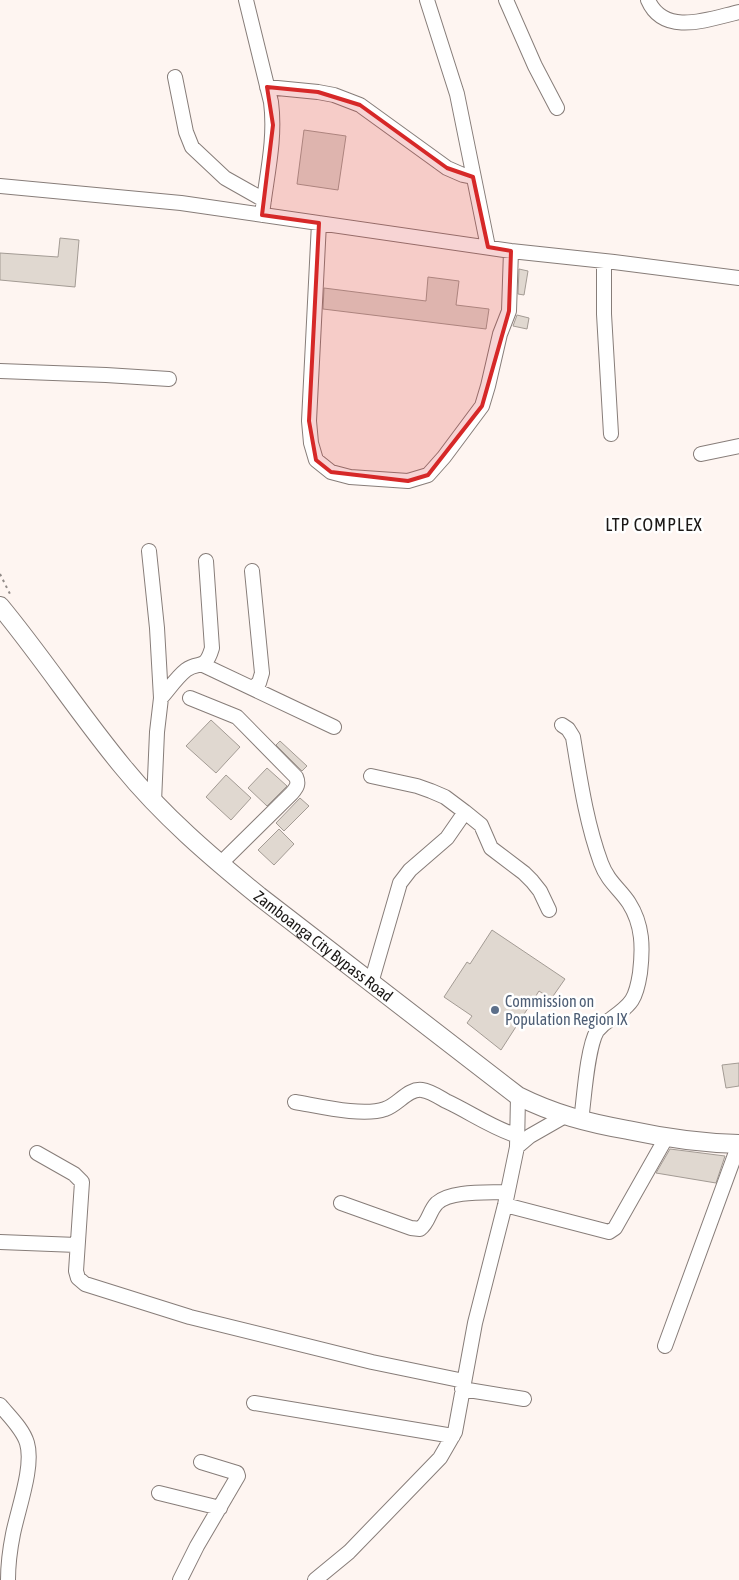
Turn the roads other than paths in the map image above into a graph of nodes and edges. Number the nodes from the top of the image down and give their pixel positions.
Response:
1 (246, 0) edge
2 (426, 0) edge
3 (506, 0) edge
4 (648, 0) edge
5 (739, 12) edge
6 (175, 77) dead end
7 (268, 87) junction
8 (557, 108) dead end
9 (473, 177) junction
10 (0, 186) edge
11 (264, 200) junction
12 (262, 215) junction
13 (319, 223) junction
14 (488, 247) junction
15 (511, 252) junction
16 (604, 261) junction
17 (739, 278) edge
18 (0, 371) edge
19 (169, 379) dead end
20 (611, 434) dead end
21 (739, 446) edge
22 (701, 454) dead end
23 (149, 551) dead end
24 (206, 561) dead end
25 (252, 571) dead end
26 (0, 606) edge
27 (203, 664) junction
28 (252, 688) junction
29 (162, 698) junction
30 (190, 698) dead end
31 (562, 725) dead end
32 (334, 727) dead end
33 (371, 776) dead end
34 (154, 802) junction
35 (465, 812) junction
36 (220, 864) junction
37 (549, 910) dead end
38 (371, 983) junction
39 (518, 1096) junction
40 (295, 1102) dead end
41 (573, 1119) junction
42 (666, 1138) junction
43 (517, 1141) junction
44 (739, 1144) edge
45 (38, 1153) dead end
46 (506, 1199) junction
47 (341, 1203) dead end
48 (0, 1242) edge
49 (77, 1245) junction
50 (665, 1346) dead end
51 (463, 1385) junction
52 (524, 1398) dead end
53 (254, 1404) dead end
54 (0, 1405) edge
55 (453, 1436) junction
56 (201, 1462) dead end
57 (159, 1493) dead end
58 (220, 1508) junction
59 (8, 1580) edge
60 (180, 1580) edge
61 (315, 1580) edge

1 - 7 street
2 - 9 street
3 - 8 street
4 - 5 street
6 - 11 street
7 - 9 street
7 - 11 street
9 - 14 street
10 - 12 street
11 - 12 street
12 - 13 street
13 - 14 street
13 - 15 street
14 - 15 street
15 - 16 street
16 - 17 street
16 - 20 street
18 - 19 street
21 - 22 street
23 - 29 street
24 - 27 street
25 - 28 street
26 - 34 main road, Zamboanga City Bypass Road
27 - 28 street
27 - 29 street
28 - 32 street
29 - 34 street
30 - 36 street
31 - 41 street
33 - 35 street
34 - 36 main road, Zamboanga City Bypass Road
35 - 37 street
35 - 38 street
36 - 38 main road, Zamboanga City Bypass Road
38 - 39 main road, Zamboanga City Bypass Road
39 - 41 main road, Zamboanga City Bypass Road
39 - 43 street
40 - 43 street
41 - 42 main road, Zamboanga City Bypass Road
41 - 43 street
42 - 44 main road, Zamboanga City Bypass Road
42 - 46 street
43 - 46 street
44 - 50 street
45 - 49 street
46 - 47 street
46 - 51 street
48 - 49 street
49 - 51 street
51 - 52 street
51 - 55 street
53 - 55 street
54 - 59 street
55 - 61 street
56 - 58 street
57 - 58 street
58 - 60 street

